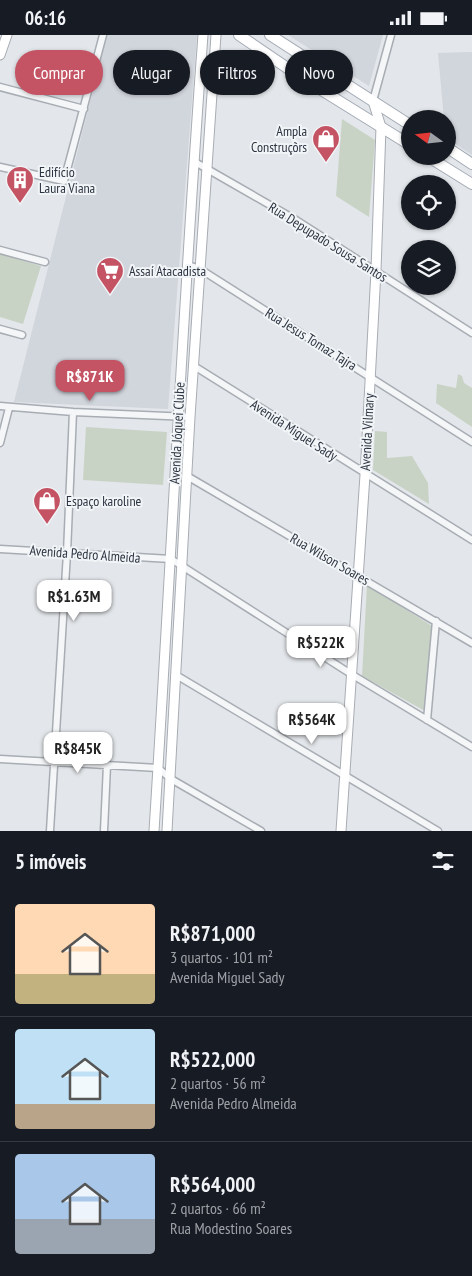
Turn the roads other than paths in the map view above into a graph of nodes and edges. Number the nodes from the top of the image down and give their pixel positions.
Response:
1 (7, 35) edge
2 (103, 35) edge
3 (203, 35) edge
4 (216, 35) edge
5 (239, 35) edge
6 (270, 35) edge
7 (391, 35) edge
8 (0, 55) edge
9 (0, 87) edge
10 (373, 101) junction
11 (84, 109) junction
12 (401, 119) edge
13 (381, 127) junction
14 (401, 139) edge
15 (456, 153) edge
16 (195, 162) junction
17 (472, 164) edge
18 (441, 165) edge
19 (0, 167) edge
20 (208, 170) junction
21 (472, 184) edge
22 (0, 250) edge
23 (45, 262) dead end
24 (188, 265) junction
25 (200, 269) junction
26 (376, 271) junction
27 (0, 329) edge
28 (472, 333) edge
29 (22, 335) dead end
30 (194, 366) junction
31 (370, 377) junction
32 (0, 406) edge
33 (9, 408) junction
34 (74, 412) junction
35 (177, 417) junction
36 (190, 417) junction
37 (472, 442) edge
38 (0, 443) edge
39 (365, 475) junction
40 (187, 476) junction
41 (472, 541) edge
42 (0, 549) edge
43 (68, 553) junction
44 (171, 559) junction
45 (182, 568) junction
46 (357, 575) junction
47 (436, 621) junction
48 (472, 643) edge
49 (351, 674) junction
50 (176, 675) junction
51 (427, 720) junction
52 (472, 747) edge
53 (0, 759) edge
54 (54, 762) junction
55 (107, 765) junction
56 (158, 768) junction
57 (344, 777) junction
58 (171, 779) junction
59 (50, 831) edge
60 (104, 831) edge
61 (154, 831) edge
62 (167, 831) edge
63 (261, 831) edge
64 (341, 831) edge
65 (438, 831) edge

1 - 8 main road
2 - 11 street
3 - 16 main road, Avenida Jóquei Clube
4 - 20 main road, Avenida Jóquei Clube
5 - 13 main road
6 - 10 main road
7 - 10 street
9 - 11 street
10 - 12 main road
10 - 13 main road, Avenida Vilmary
11 - 19 street
13 - 14 main road
13 - 26 main road, Avenida Vilmary
15 - 17 main road
16 - 20 street, Rua Depupado Sousa Santos
16 - 24 main road, Avenida Jóquei Clube
18 - 21 main road
20 - 25 main road, Avenida Jóquei Clube
20 - 26 street, Rua Depupado Sousa Santos
22 - 23 street
24 - 25 street, Rua Jesus Tomaz Tajra
24 - 35 main road, Avenida Jóquei Clube
25 - 30 main road, Avenida Jóquei Clube
25 - 31 street, Rua Jesus Tomaz Tajra
26 - 28 street, Rua Depupado Sousa Santos
26 - 31 main road, Avenida Vilmary
27 - 29 street
30 - 36 main road, Avenida Jóquei Clube
30 - 39 street, Avenida Miguel Sady
31 - 37 street, Rua Jesus Tomaz Tajra
31 - 39 main road, Avenida Vilmary
32 - 33 street
33 - 34 street
33 - 38 street
34 - 35 street
34 - 43 street
35 - 36 street
35 - 44 main road, Avenida Jóquei Clube
36 - 40 main road, Avenida Jóquei Clube
39 - 41 street, Avenida Miguel Sady
39 - 46 main road, Avenida Vilmary
40 - 45 main road, Avenida Jóquei Clube
40 - 46 street, Rua Wilson Soares
42 - 43 street, Avenida Pedro Almeida
43 - 44 street, Avenida Pedro Almeida
43 - 54 street
44 - 45 street
44 - 56 main road, Avenida Jóquei Clube
45 - 49 street
45 - 50 main road, Avenida Jóquei Clube
46 - 47 street, Rua Wilson Soares
46 - 49 main road, Avenida Vilmary
47 - 48 street, Rua Wilson Soares
47 - 51 street
49 - 51 street
49 - 57 main road, Avenida Vilmary
50 - 57 street
50 - 58 main road, Avenida Jóquei Clube
51 - 52 street
53 - 54 street
54 - 55 street
54 - 59 street
55 - 56 street
55 - 60 street
56 - 58 street
56 - 61 main road, Avenida Jóquei Clube
57 - 64 main road, Avenida Vilmary
57 - 65 street
58 - 62 main road, Avenida Jóquei Clube
58 - 63 street

